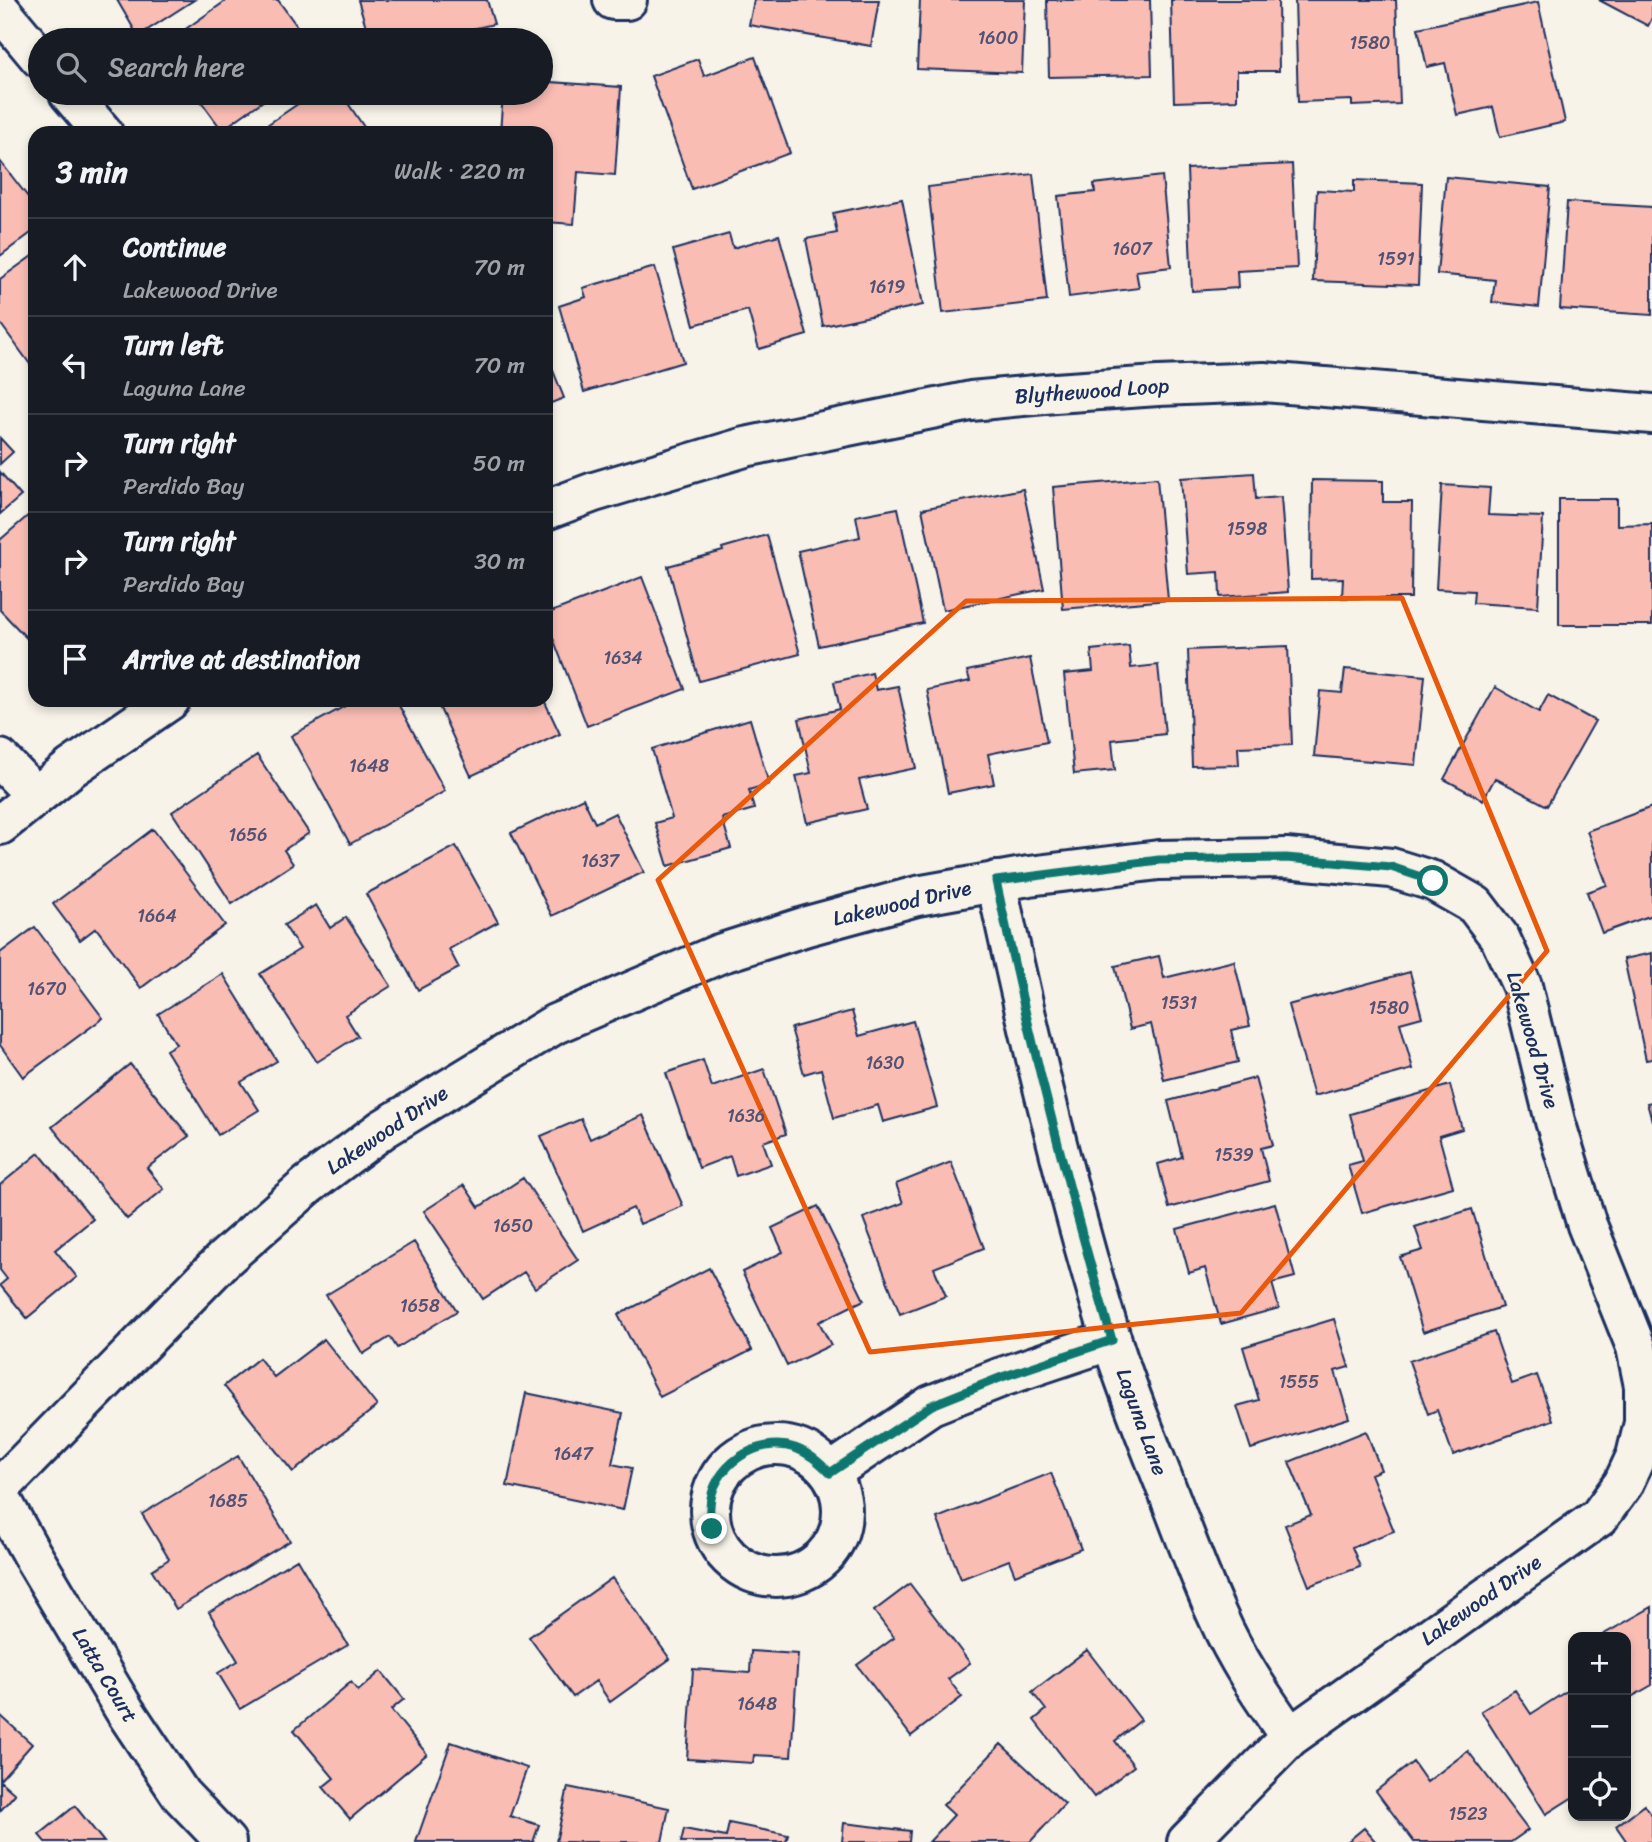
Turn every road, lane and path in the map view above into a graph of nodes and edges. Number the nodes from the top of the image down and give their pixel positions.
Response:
1 (613, 0) edge
2 (627, 0) edge
3 (0, 10) edge
4 (28, 44) edge
5 (79, 105) edge
6 (97, 126) edge
7 (1652, 414) edge
8 (553, 507) edge
9 (160, 707) edge
10 (0, 759) edge
11 (36, 796) junction
12 (0, 825) edge
13 (996, 881) junction
14 (1112, 1340) junction
15 (830, 1473) dead end
16 (0, 1488) edge
17 (0, 1497) edge
18 (1290, 1737) junction
19 (226, 1842) edge
20 (1187, 1842) edge

1 - 2 street
3 - 4 street
5 - 6 street
7 - 8 street, Blythewood Loop
9 - 11 street
10 - 11 street
11 - 12 street
13 - 14 street, Laguna Lane
13 - 16 street, Lakewood Drive
13 - 18 street, Lakewood Drive
14 - 15 street
14 - 18 street, Laguna Lane
17 - 19 street, Latta Court
18 - 20 street, Lakewood Drive

